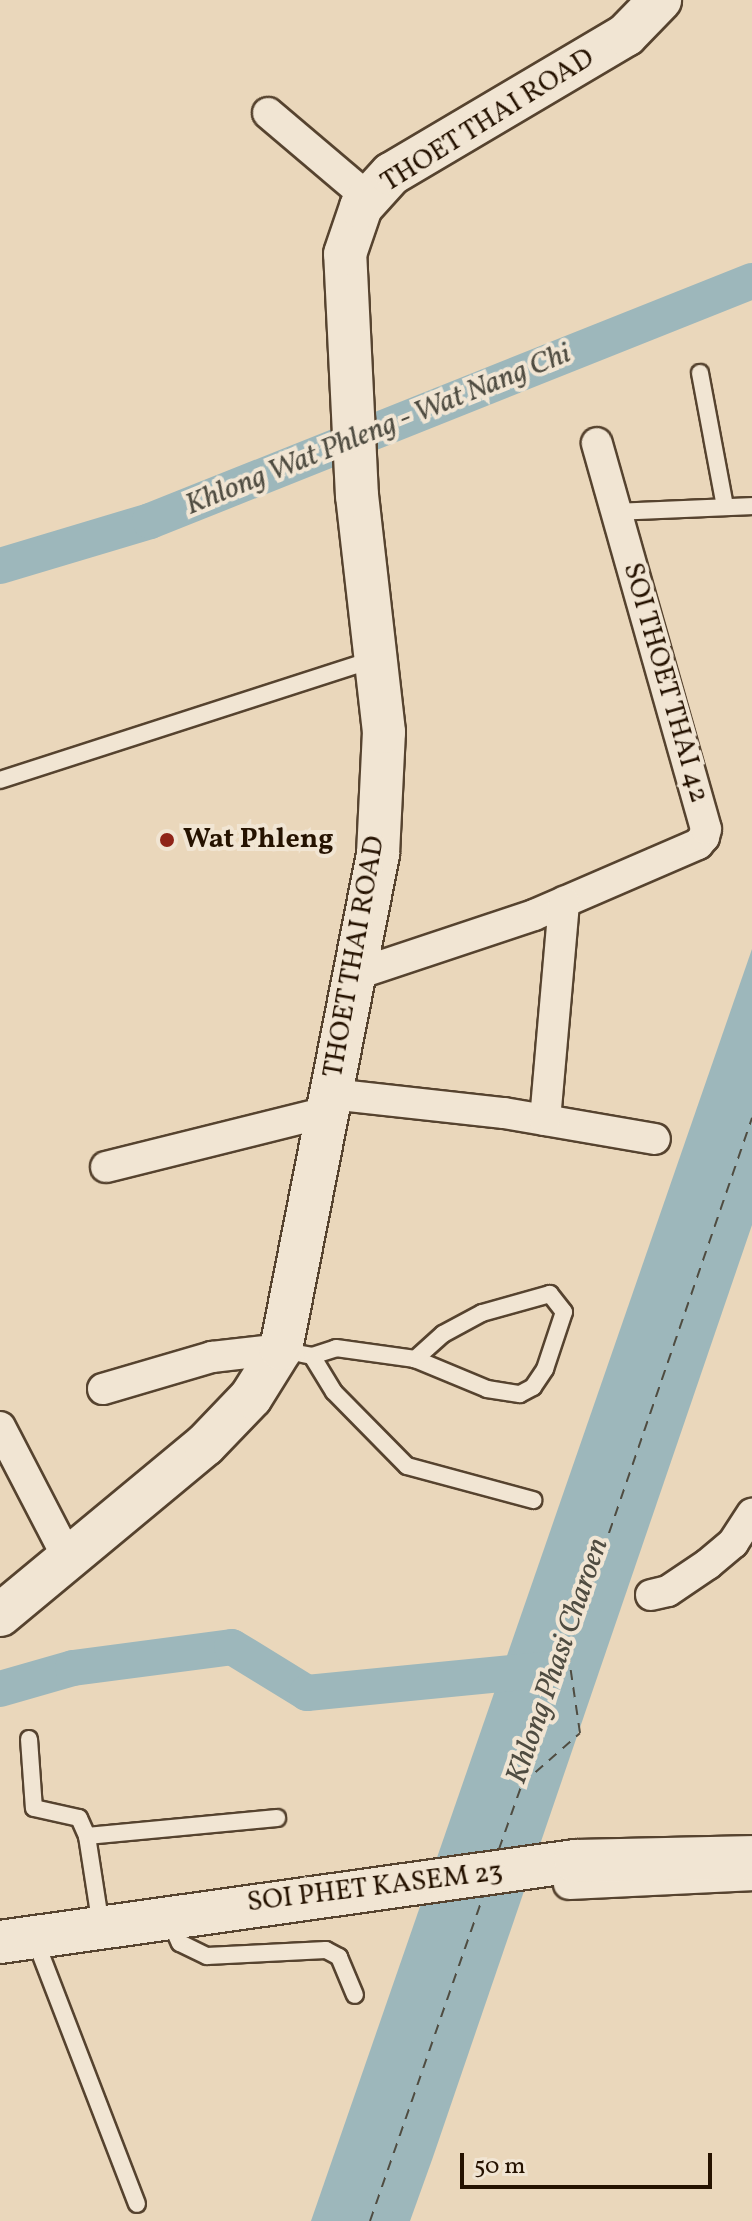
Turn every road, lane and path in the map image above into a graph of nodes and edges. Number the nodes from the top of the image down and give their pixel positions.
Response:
1 (665, 1) edge
2 (268, 113) dead end
3 (367, 197) junction
4 (700, 373) dead end
5 (597, 443) dead end
6 (752, 506) edge
7 (725, 507) junction
8 (616, 512) junction
9 (378, 658) junction
10 (0, 780) edge
11 (564, 902) junction
12 (354, 975) junction
13 (329, 1103) junction
14 (545, 1120) junction
15 (655, 1139) dead end
16 (106, 1167) dead end
17 (296, 1353) junction
18 (415, 1359) junction
19 (103, 1389) dead end
20 (0, 1427) edge
21 (533, 1500) dead end
22 (752, 1514) edge
23 (68, 1558) junction
24 (651, 1595) dead end
25 (0, 1615) edge
26 (29, 1739) dead end
27 (277, 1818) dead end
28 (87, 1836) junction
29 (752, 1843) edge
30 (752, 1857) edge
31 (574, 1865) junction
32 (752, 1875) edge
33 (168, 1916) junction
34 (101, 1926) junction
35 (17, 1939) edge
36 (355, 1995) dead end
37 (137, 2204) dead end

1 - 3 main road, THOET THAI ROAD
2 - 3 street
3 - 9 main road, THOET THAI ROAD
4 - 7 lane
5 - 8 street, SOI THOET THAI 42
6 - 7 lane
7 - 8 lane
8 - 11 street, SOI THOET THAI 42
9 - 10 lane
9 - 12 main road, THOET THAI ROAD
11 - 12 street, SOI THOET THAI 42
11 - 14 street
12 - 13 main road, THOET THAI ROAD
13 - 14 street
13 - 16 street
13 - 17 main road, THOET THAI ROAD
14 - 15 street
17 - 18 lane
17 - 19 street
17 - 21 lane
17 - 23 main road, THOET THAI ROAD
18 - 18 lane
20 - 23 street
22 - 24 street
23 - 25 main road, THOET THAI ROAD
26 - 28 lane
27 - 28 lane
28 - 34 lane
29 - 31 street
30 - 31 main road, SOI PHET KASEM 23
31 - 32 street
31 - 33 main road, SOI PHET KASEM 23
33 - 34 main road, SOI PHET KASEM 23
33 - 36 lane
34 - 35 main road, SOI PHET KASEM 23
35 - 37 lane

